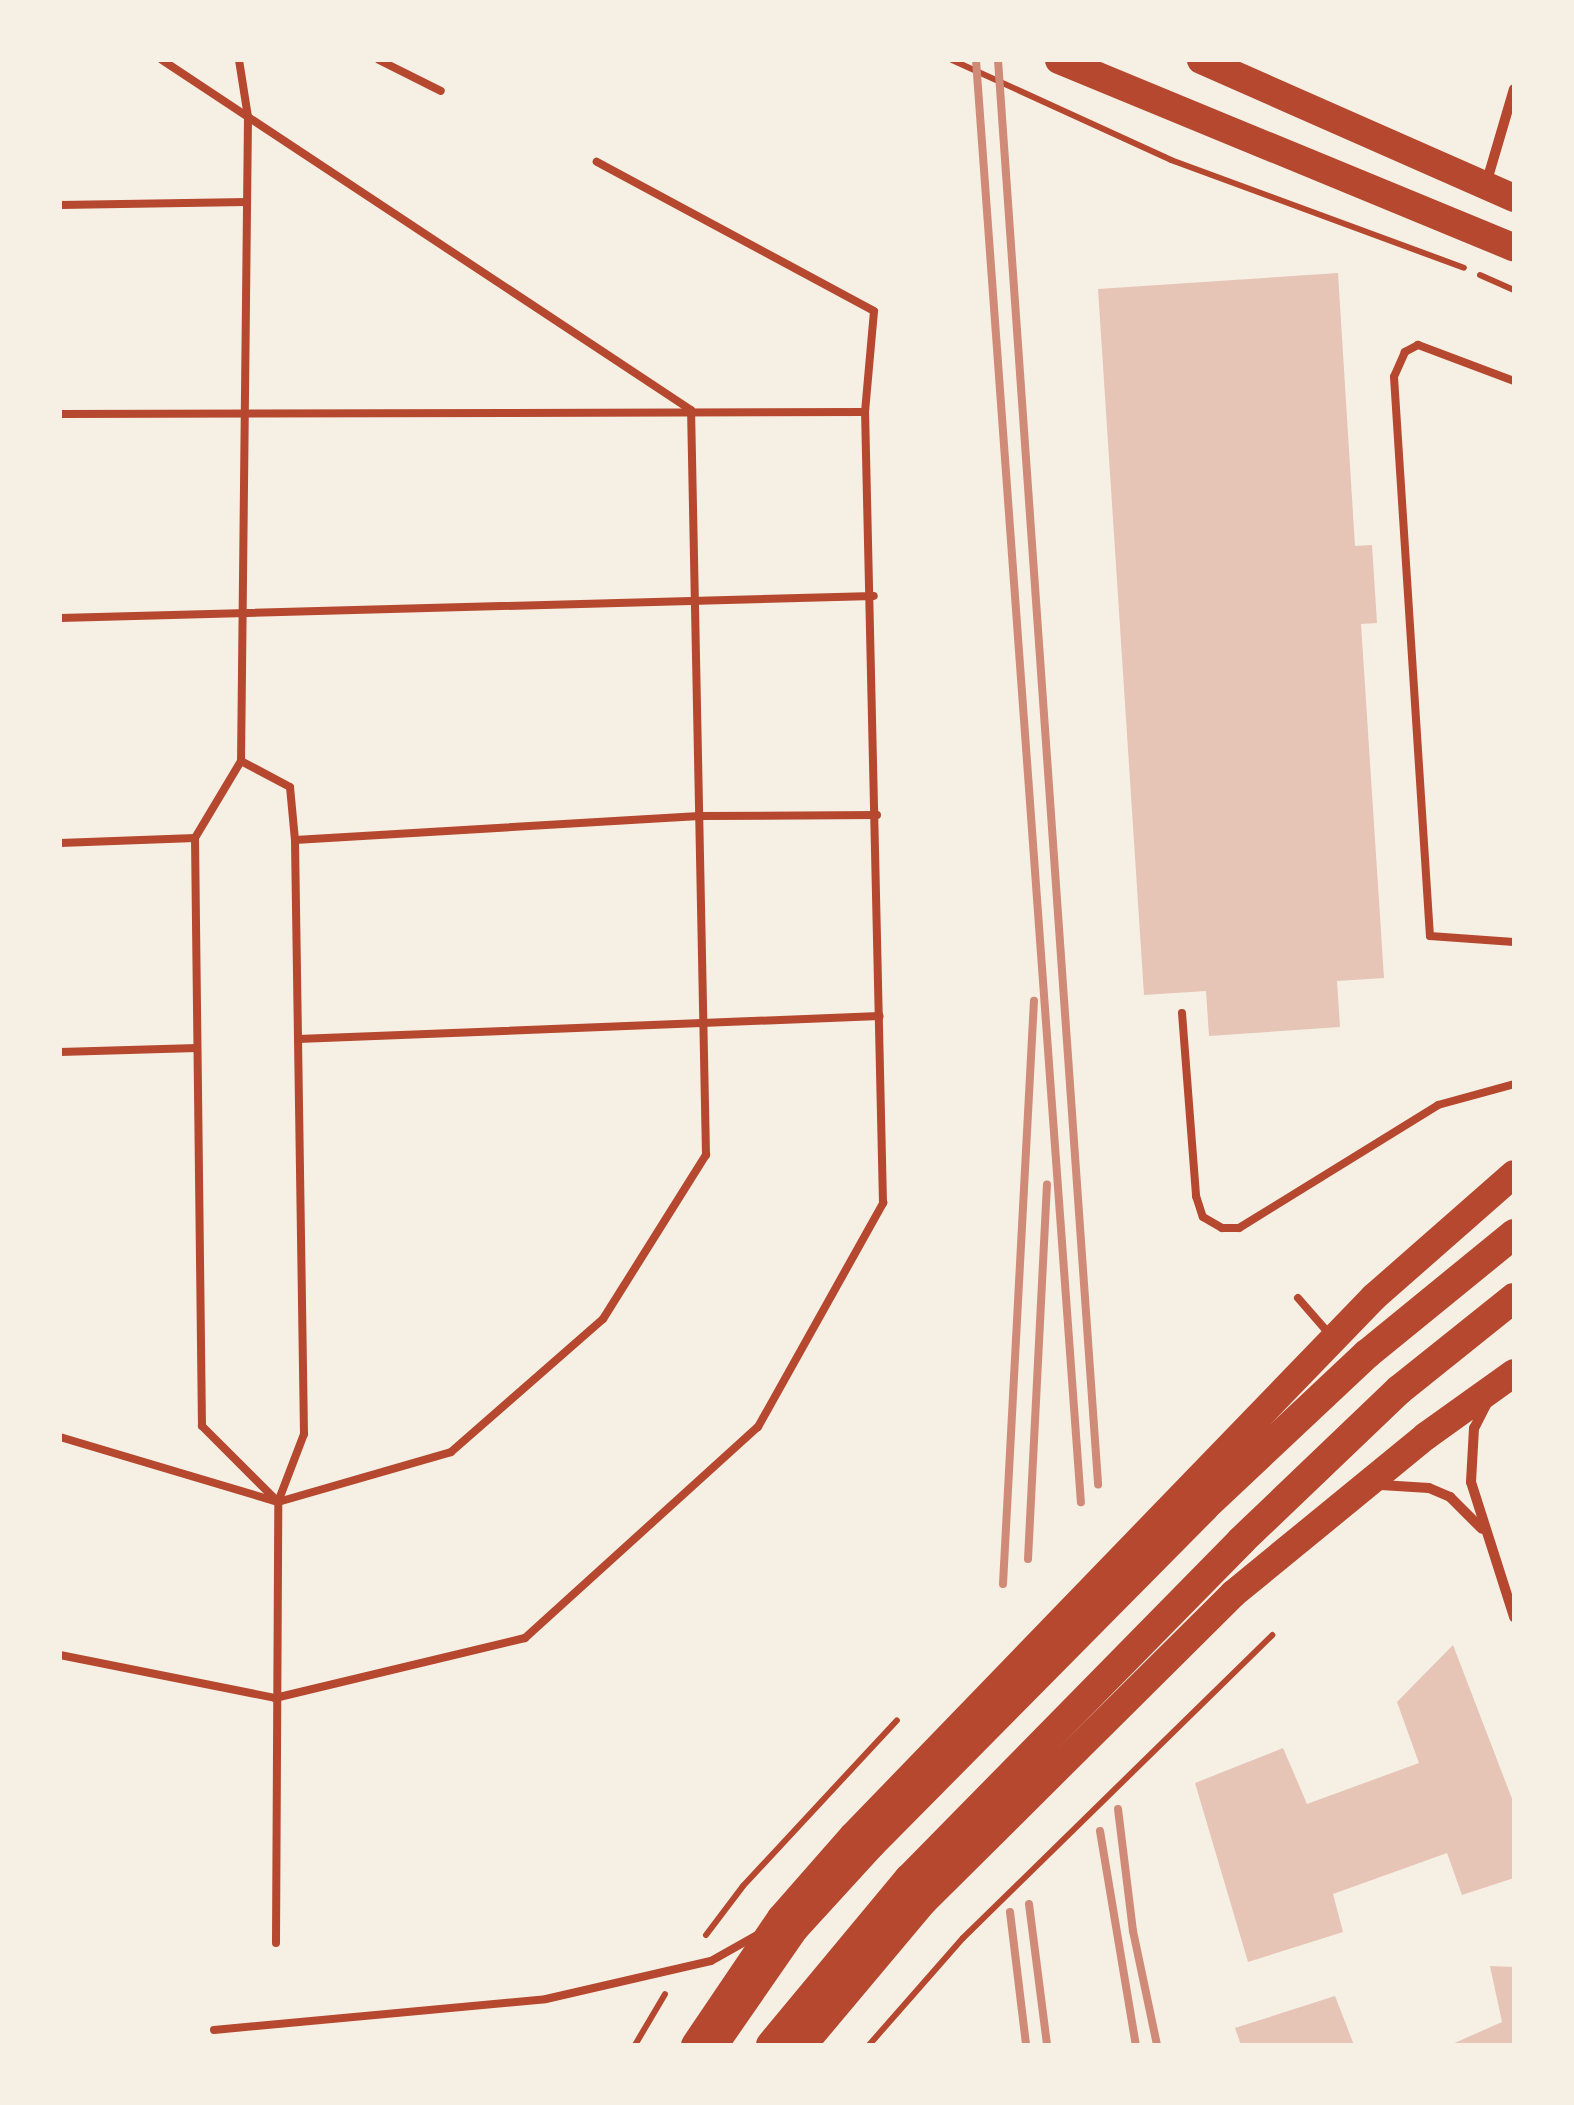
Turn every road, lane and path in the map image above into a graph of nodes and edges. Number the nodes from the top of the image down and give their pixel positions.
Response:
1 (162, 60) edge
2 (239, 60) edge
3 (378, 60) edge
4 (952, 60) edge
5 (1059, 60) edge
6 (1201, 60) edge
7 (1514, 89) edge
8 (440, 91) dead end
9 (248, 117) junction
10 (597, 162) dead end
11 (1486, 184) junction
12 (1514, 198) edge
13 (247, 202) junction
14 (60, 206) edge
15 (1514, 248) edge
16 (1514, 290) edge
17 (1514, 381) edge
18 (244, 409) junction
19 (691, 410) junction
20 (865, 412) junction
21 (60, 414) edge
22 (874, 596) junction
23 (694, 600) junction
24 (242, 610) junction
25 (60, 618) edge
26 (241, 761) junction
27 (699, 816) junction
28 (877, 816) junction
29 (195, 838) junction
30 (295, 840) junction
31 (60, 843) edge
32 (1514, 942) edge
33 (1182, 1014) dead end
34 (880, 1016) junction
35 (703, 1020) junction
36 (298, 1039) junction
37 (197, 1048) junction
38 (60, 1052) edge
39 (1514, 1084) edge
40 (1514, 1174) edge
41 (1514, 1234) edge
42 (1298, 1298) dead end
43 (1514, 1298) edge
44 (1334, 1339) junction
45 (1512, 1374) edge
46 (60, 1437) edge
47 (1346, 1499) junction
48 (278, 1502) junction
49 (1486, 1534) junction
50 (1514, 1616) edge
51 (1272, 1635) dead end
52 (60, 1654) edge
53 (275, 1698) junction
54 (897, 1720) dead end
55 (781, 1918) junction
56 (706, 1935) dead end
57 (276, 1943) dead end
58 (666, 1992) dead end
59 (214, 2030) dead end
60 (635, 2045) edge
61 (695, 2045) edge
62 (713, 2045) edge
63 (771, 2045) edge
64 (803, 2045) edge
65 (869, 2045) edge

1 - 9 lane
2 - 9 lane
3 - 8 lane
4 - 16 path
5 - 15 highway
6 - 11 highway
7 - 11 street
9 - 13 lane
9 - 19 lane
10 - 20 lane
11 - 12 highway
13 - 14 lane
13 - 18 lane
17 - 32 lane
18 - 19 lane
18 - 21 lane
18 - 24 lane
19 - 20 lane
19 - 23 lane
20 - 22 lane
22 - 23 lane
22 - 28 lane
23 - 24 lane
23 - 27 lane
24 - 25 lane
24 - 26 lane
26 - 29 lane
26 - 30 lane
27 - 28 lane
27 - 30 lane
27 - 35 lane
28 - 34 lane
29 - 31 lane
29 - 37 lane
30 - 36 lane
33 - 39 lane
34 - 35 lane
34 - 53 lane
35 - 36 lane
35 - 48 lane
36 - 48 lane
37 - 38 lane
37 - 48 lane
40 - 44 highway
41 - 62 highway
42 - 44 lane
43 - 63 highway
44 - 55 highway
45 - 47 highway
45 - 49 street
46 - 48 lane
47 - 49 street
47 - 64 highway
48 - 53 lane
49 - 50 street
51 - 65 path
52 - 53 lane
53 - 57 lane
54 - 56 path
55 - 59 lane
55 - 61 highway
58 - 60 path

